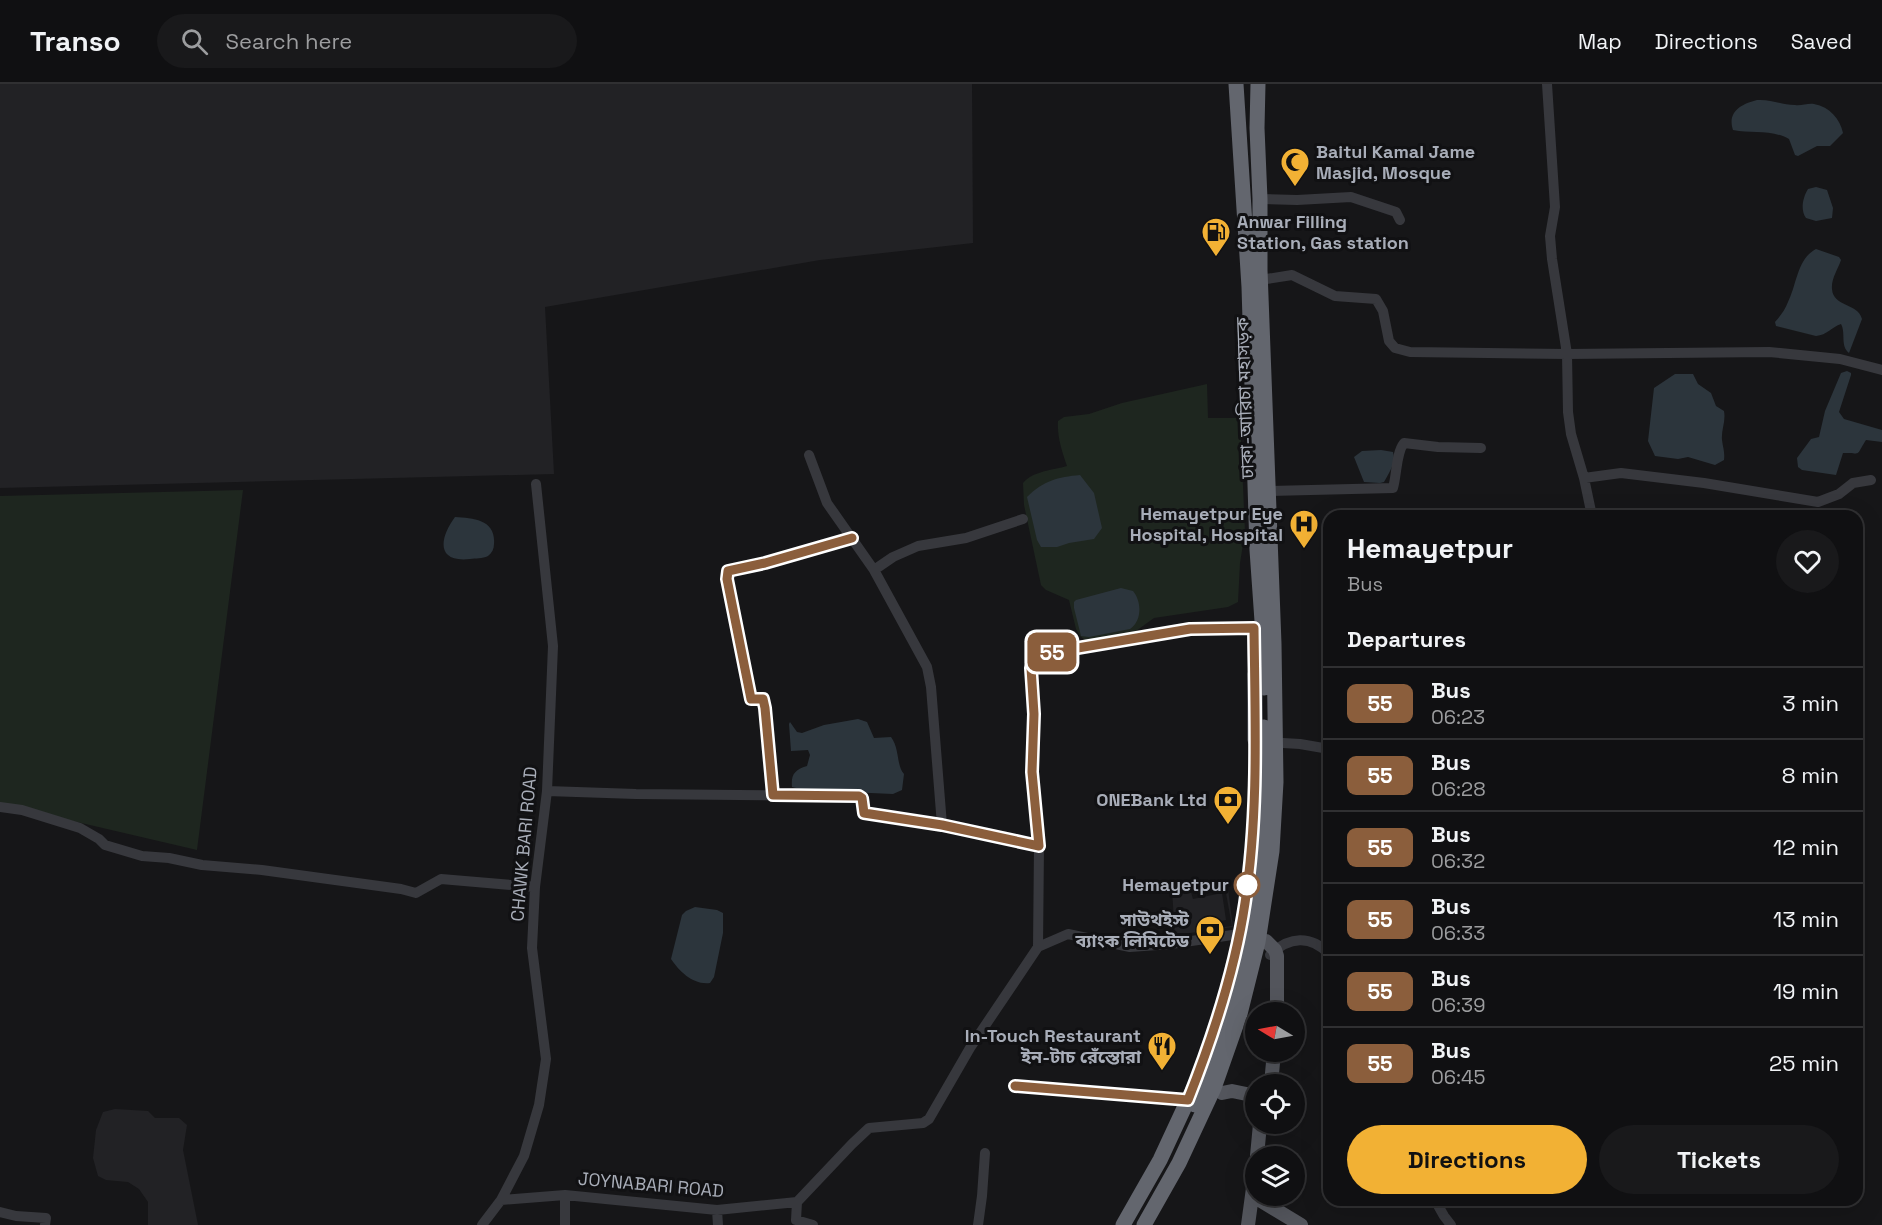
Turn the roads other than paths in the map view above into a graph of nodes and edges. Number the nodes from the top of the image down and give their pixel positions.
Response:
1 (1236, 84) edge
2 (1258, 84) edge
3 (1547, 84) edge
4 (1260, 199) junction
5 (1400, 220) dead end
6 (1260, 280) junction
7 (1567, 354) junction
8 (1882, 370) edge
9 (1481, 448) dead end
10 (808, 455) dead end
11 (1584, 478) junction
12 (1871, 480) dead end
13 (537, 484) dead end
14 (1268, 490) junction
15 (1591, 510) edge
16 (1023, 519) dead end
17 (852, 538) junction
18 (1263, 548) junction
19 (874, 570) junction
20 (1254, 628) junction
21 (1283, 743) junction
22 (1323, 748) edge
23 (547, 791) junction
24 (773, 795) junction
25 (0, 807) edge
26 (942, 825) junction
27 (1039, 846) junction
28 (535, 887) junction
29 (1239, 934) junction
30 (1038, 947) junction
31 (1323, 948) edge
32 (1269, 949) junction
33 (1271, 1002) edge
34 (1277, 1002) edge
35 (1015, 1086) dead end
36 (1221, 1093) junction
37 (1245, 1094) edge
38 (1188, 1100) junction
39 (985, 1153) dead end
40 (565, 1195) junction
41 (501, 1200) junction
42 (797, 1202) junction
43 (1254, 1206) edge
44 (1256, 1206) edge
45 (1269, 1206) edge
46 (1438, 1206) edge
47 (717, 1210) junction
48 (0, 1212) edge
49 (45, 1225) edge
50 (482, 1225) edge
51 (565, 1225) edge
52 (718, 1225) edge
53 (813, 1225) edge
54 (978, 1225) edge
55 (1123, 1225) edge
56 (1133, 1225) edge
57 (1144, 1225) edge
58 (1155, 1225) edge
59 (1248, 1225) edge
60 (1255, 1225) edge
61 (1301, 1225) edge
62 (1451, 1225) edge

1 - 18 highway, ঢাকা-আরিচা মহাসড়ক
2 - 4 highway, ঢাকা-আরিচা মহাসড়ক
3 - 7 street
4 - 5 street
4 - 6 highway, ঢাকা-আরিচা মহাসড়ক
6 - 7 street
6 - 14 highway, ঢাকা-আরিচা মহাসড়ক
7 - 8 street
7 - 11 street
9 - 14 street
10 - 17 street
11 - 12 street
11 - 15 street
13 - 23 street, CHAWK BARI ROAD
14 - 18 highway, ঢাকা-আরিচা মহাসড়ক
16 - 19 street
17 - 19 street
17 - 24 street
18 - 20 highway
18 - 21 highway
18 - 56 highway, ঢাকা-আরিচা মহাসড়ক
18 - 57 highway, ঢাকা-আরিচা মহাসড়ক
19 - 26 street
20 - 27 street
20 - 29 highway
21 - 22 street
21 - 32 highway
23 - 24 street
23 - 28 street, CHAWK BARI ROAD
24 - 26 street
25 - 28 street
26 - 27 street
27 - 30 street
28 - 41 street, CHAWK BARI ROAD
29 - 30 street
29 - 38 highway
30 - 42 street
31 - 32 street
32 - 33 main road
32 - 34 main road
32 - 36 highway
35 - 38 street
36 - 37 main road
36 - 58 highway
38 - 55 highway
39 - 54 street
40 - 41 street, JOYNABARI ROAD
40 - 47 street, JOYNABARI ROAD
40 - 51 street
41 - 50 street, CHAWK BARI ROAD
42 - 47 street, JOYNABARI ROAD
42 - 53 street
43 - 59 main road
44 - 60 main road
45 - 61 main road
46 - 62 street
47 - 52 street
48 - 49 street

